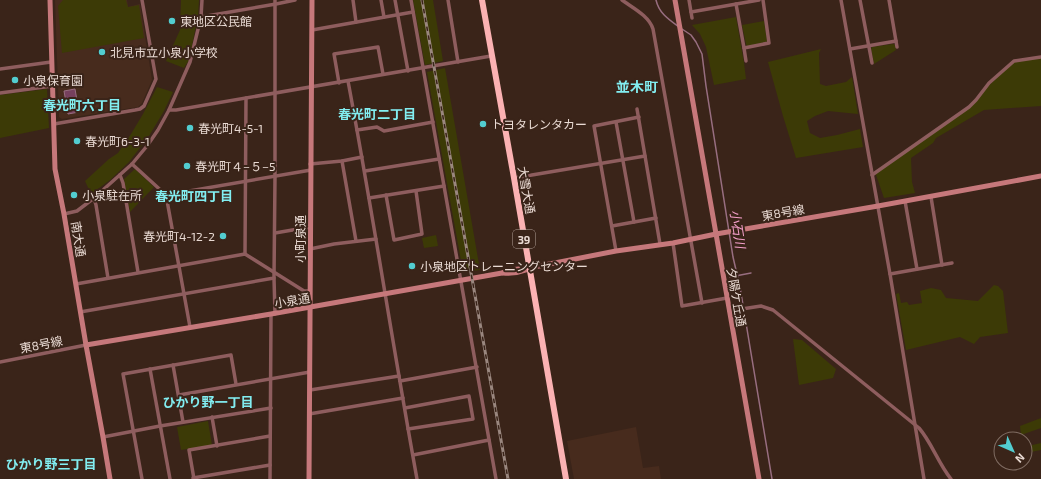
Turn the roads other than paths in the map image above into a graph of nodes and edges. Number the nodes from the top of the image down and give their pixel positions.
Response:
1 (50, 0) edge
2 (142, 0) edge
3 (202, 0) edge
4 (295, 0) edge
5 (312, 0) edge
6 (353, 0) edge
7 (381, 0) edge
8 (395, 0) edge
9 (411, 0) edge
10 (448, 0) edge
11 (482, 0) edge
12 (622, 0) edge
13 (675, 0) edge
14 (689, 0) edge
15 (759, 0) edge
16 (763, 0) edge
17 (841, 0) edge
18 (860, 0) edge
19 (889, 0) edge
20 (276, 2) edge
21 (736, 4) junction
22 (413, 12) junction
23 (691, 12) junction
24 (398, 15) junction
25 (201, 17) junction
26 (384, 17) junction
27 (692, 18) dead end
28 (356, 22) junction
29 (312, 30) junction
30 (896, 41) junction
31 (868, 46) junction
32 (896, 47) dead end
33 (744, 48) junction
34 (850, 49) junction
35 (491, 56) junction
36 (1041, 57) edge
37 (746, 61) dead end
38 (51, 62) junction
39 (458, 62) junction
40 (872, 63) dead end
41 (423, 68) junction
42 (0, 69) edge
43 (408, 71) junction
44 (383, 74) junction
45 (348, 81) junction
46 (339, 83) junction
47 (52, 86) junction
48 (311, 87) junction
49 (0, 93) edge
50 (275, 93) junction
51 (246, 98) junction
52 (637, 109) dead end
53 (169, 110) junction
54 (639, 117) junction
55 (433, 122) junction
56 (616, 122) junction
57 (54, 124) junction
58 (357, 130) junction
59 (645, 156) junction
60 (362, 157) junction
61 (439, 159) junction
62 (623, 160) junction
63 (342, 161) junction
64 (601, 163) junction
65 (132, 164) junction
66 (310, 164) junction
67 (311, 170) junction
68 (365, 171) junction
69 (120, 175) junction
70 (872, 175) junction
71 (1041, 176) edge
72 (275, 177) junction
73 (514, 178) junction
74 (245, 181) junction
75 (444, 186) junction
76 (416, 191) junction
77 (166, 195) junction
78 (386, 195) junction
79 (931, 197) junction
80 (94, 198) junction
81 (369, 198) junction
82 (905, 201) junction
83 (878, 206) junction
84 (64, 214) junction
85 (656, 218) junction
86 (634, 222) junction
87 (612, 226) junction
88 (310, 227) junction
89 (275, 233) junction
90 (716, 234) junction
91 (376, 239) junction
92 (691, 239) junction
93 (356, 241) junction
94 (673, 243) junction
95 (660, 244) junction
96 (310, 249) junction
97 (616, 251) junction
98 (245, 254) junction
99 (952, 263) dead end
100 (180, 265) junction
101 (942, 265) junction
102 (529, 268) junction
103 (917, 269) junction
104 (138, 272) junction
105 (274, 272) junction
106 (890, 274) junction
107 (108, 278) junction
108 (274, 278) junction
109 (460, 280) junction
110 (76, 284) junction
111 (310, 291) junction
112 (185, 294) junction
113 (385, 294) junction
114 (727, 298) junction
115 (702, 303) junction
116 (310, 307) junction
117 (729, 311) junction
118 (80, 312) junction
119 (273, 314) junction
120 (190, 327) junction
121 (86, 345) junction
122 (0, 362) edge
123 (173, 365) junction
124 (476, 367) junction
125 (150, 370) junction
126 (310, 372) junction
127 (399, 376) junction
128 (270, 379) junction
129 (400, 381) junction
130 (236, 384) junction
131 (310, 390) junction
132 (179, 395) junction
133 (403, 398) junction
134 (271, 408) junction
135 (405, 408) junction
136 (309, 414) junction
137 (212, 417) junction
138 (183, 422) junction
139 (160, 426) junction
140 (915, 426) junction
141 (408, 430) junction
142 (133, 431) junction
143 (270, 436) junction
144 (103, 437) junction
145 (489, 440) junction
146 (217, 446) junction
147 (413, 455) junction
148 (270, 465) junction
149 (194, 478) edge
150 (110, 479) edge
151 (142, 479) edge
152 (170, 479) edge
153 (270, 479) edge
154 (309, 479) edge
155 (417, 479) edge
156 (496, 479) edge
157 (566, 479) edge
158 (758, 479) edge
159 (924, 479) edge
160 (951, 479) edge

1 - 38 street, 南大通
2 - 57 street
3 - 25 street
4 - 20 street
5 - 29 street, 小町泉通
6 - 28 street
7 - 26 street
8 - 24 street
9 - 22 street
10 - 39 street
11 - 35 highway, 大雪大通 / 39
12 - 92 street
13 - 90 street, 夕陽ケ丘通
14 - 23 street
15 - 21 street
16 - 33 street
17 - 34 street
18 - 31 street
19 - 30 street
20 - 25 street
20 - 50 street
21 - 23 street
21 - 33 street
22 - 24 street
22 - 41 street
23 - 27 street
24 - 26 street
24 - 43 street
25 - 53 street
26 - 28 street
28 - 29 street
29 - 48 street, 小町泉通
30 - 31 street
30 - 32 street
31 - 34 street
31 - 40 street
33 - 37 street
34 - 70 street
35 - 39 street
35 - 73 highway, 大雪大通 / 39
36 - 70 street
38 - 42 street
38 - 47 street, 南大通
39 - 41 street
41 - 43 street
41 - 55 street
43 - 44 street
44 - 45 street
44 - 46 street
45 - 46 street
45 - 58 street
46 - 48 street
47 - 49 street
47 - 57 street, 南大通
48 - 50 street
48 - 66 street, 小町泉通
50 - 51 street
50 - 72 street
51 - 53 street
51 - 74 street
52 - 54 street
53 - 65 street
54 - 56 street
54 - 59 street
55 - 58 street
55 - 61 street
56 - 62 street
56 - 64 street
57 - 84 street, 南大通
58 - 60 street
59 - 62 street
59 - 85 street
60 - 63 street
60 - 68 street
61 - 68 street
61 - 75 street
62 - 64 street
62 - 86 street
63 - 66 street
63 - 93 street
64 - 73 street
64 - 87 street
65 - 69 street
65 - 77 street
66 - 67 street, 小町泉通
67 - 72 street
67 - 88 street, 小町泉通
68 - 81 street
69 - 80 street
69 - 104 street
70 - 83 street
71 - 79 street, 東8号線
72 - 74 street
72 - 89 street
73 - 102 highway, 大雪大通 / 39
74 - 77 street
74 - 98 street
75 - 76 street
75 - 109 street
76 - 78 street
76 - 78 street
77 - 100 street
78 - 81 street
79 - 82 street, 東8号線
79 - 101 street
80 - 84 street
80 - 107 street
81 - 91 street
82 - 83 street, 東8号線
82 - 103 street
83 - 90 street, 東8号線
83 - 106 street
84 - 110 street, 南大通
85 - 86 street
85 - 95 street
86 - 87 street
87 - 97 street
88 - 89 street
88 - 96 street, 小町泉通
89 - 105 street
90 - 92 street, 東8号線
90 - 114 street, 夕陽ケ丘通
91 - 93 street
91 - 113 street
92 - 94 street, 東8号線
92 - 115 street
93 - 96 street
94 - 95 street, 東8号線
94 - 115 street
95 - 97 street, 東8号線
96 - 111 street, 小町泉通
97 - 102 street, 東8号線
98 - 100 street
98 - 105 street
99 - 101 street
100 - 104 street
100 - 112 street
101 - 103 street
102 - 109 street, 小泉通
102 - 157 highway, 大雪大通 / 39
103 - 106 street
104 - 107 street
105 - 108 street
105 - 111 street
106 - 140 street
107 - 110 street
108 - 112 street
108 - 119 street
109 - 113 street, 小泉通
109 - 124 street
110 - 118 street, 南大通
111 - 116 street, 小町泉通
112 - 118 street
112 - 120 street
113 - 116 street, 小泉通
113 - 127 street
114 - 115 street
114 - 117 street, 夕陽ケ丘通
116 - 119 street, 小泉通
116 - 126 street, 小町泉通
117 - 140 street
117 - 158 street, 夕陽ケ丘通
118 - 121 street, 南大通
119 - 120 street, 小泉通
119 - 128 street
120 - 121 street, 小泉通
121 - 122 street, 東8号線
121 - 144 street, 南大通
123 - 125 street
123 - 130 street
123 - 132 street
124 - 129 street
124 - 145 street
125 - 139 street
125 - 142 street
126 - 128 street
126 - 131 street, 小町泉通
127 - 129 street
127 - 131 street
128 - 130 street
128 - 134 street
129 - 133 street
130 - 132 street
131 - 136 street, 小町泉通
132 - 138 street
133 - 135 street
133 - 136 street
134 - 137 street
134 - 143 street
135 - 141 street
135 - 141 street
136 - 154 street, 小町泉通
137 - 138 street
137 - 146 street
138 - 139 street
139 - 142 street
139 - 152 street
140 - 159 street
140 - 160 street
141 - 147 street
142 - 144 street
142 - 151 street
143 - 146 street
143 - 148 street
144 - 150 street, 南大通
145 - 147 street
145 - 156 street
146 - 149 street
147 - 155 street
148 - 149 street
148 - 153 street

